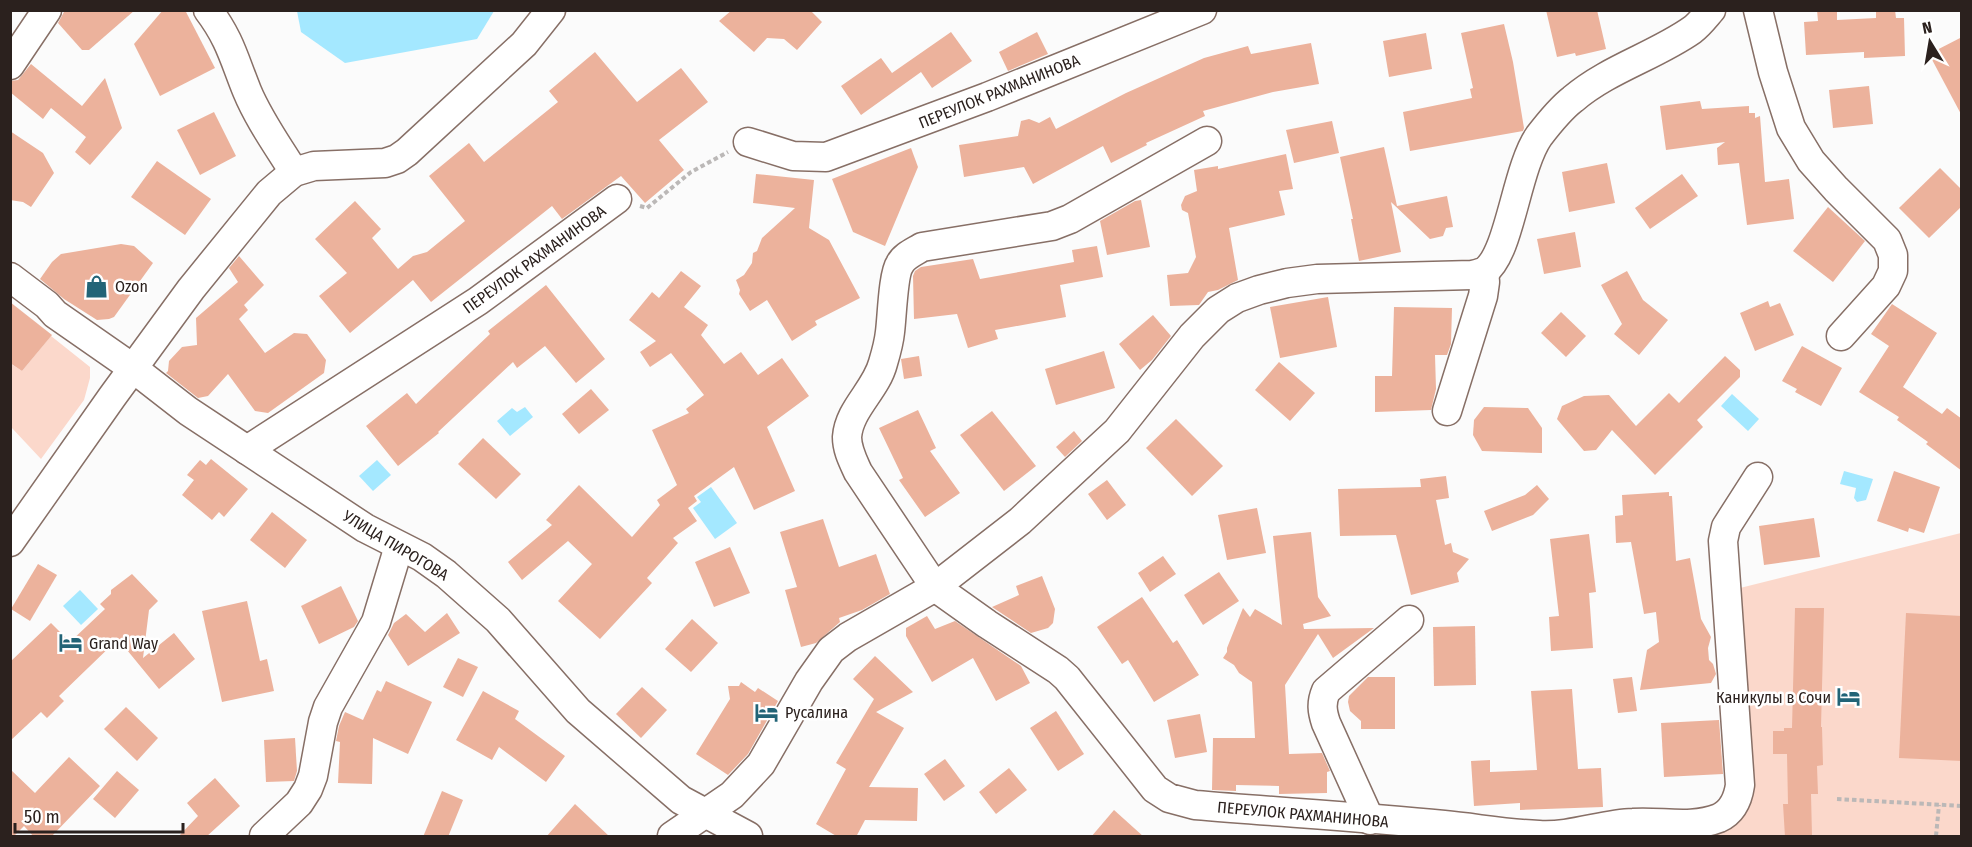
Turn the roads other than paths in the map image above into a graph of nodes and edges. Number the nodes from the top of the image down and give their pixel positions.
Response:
1 (47, 10) edge
2 (208, 10) edge
3 (551, 10) edge
4 (1202, 10) edge
5 (1711, 10) edge
6 (1758, 10) edge
7 (10, 65) edge
8 (1207, 141) dead end
9 (748, 142) road end
10 (294, 172) junction
11 (617, 199) road end
12 (1484, 272) junction
13 (10, 277) edge
14 (1841, 336) dead end
15 (134, 369) junction
16 (1447, 411) dead end
17 (247, 450) junction
18 (1758, 477) dead end
19 (10, 542) edge
20 (399, 546) junction
21 (935, 587) junction
22 (1409, 620) dead end
23 (706, 815) junction
24 (1370, 820) junction
25 (1684, 831) edge
26 (264, 837) edge
27 (672, 837) edge
28 (748, 837) edge

1 - 7 street
2 - 10 street
3 - 10 street
4 - 9 street, ПЕРЕУЛОК РАХМАНИНОВА
5 - 12 street
6 - 14 street
8 - 21 street, ПЕРЕУЛОК РАХМАНИНОВА
10 - 15 street
11 - 17 street, ПЕРЕУЛОК РАХМАНИНОВА
12 - 16 street
12 - 21 street
13 - 15 street, УЛИЦА ПИРОГОВА
15 - 17 street, УЛИЦА ПИРОГОВА
15 - 19 street
17 - 20 street, УЛИЦА ПИРОГОВА
18 - 25 street, ПЕРЕУЛОК РАХМАНИНОВА
20 - 23 street, УЛИЦА ПИРОГОВА
20 - 26 street
21 - 23 street
21 - 24 street, ПЕРЕУЛОК РАХМАНИНОВА
22 - 24 street
23 - 27 street
23 - 28 street, УЛИЦА ПИРОГОВА
24 - 25 street, ПЕРЕУЛОК РАХМАНИНОВА

